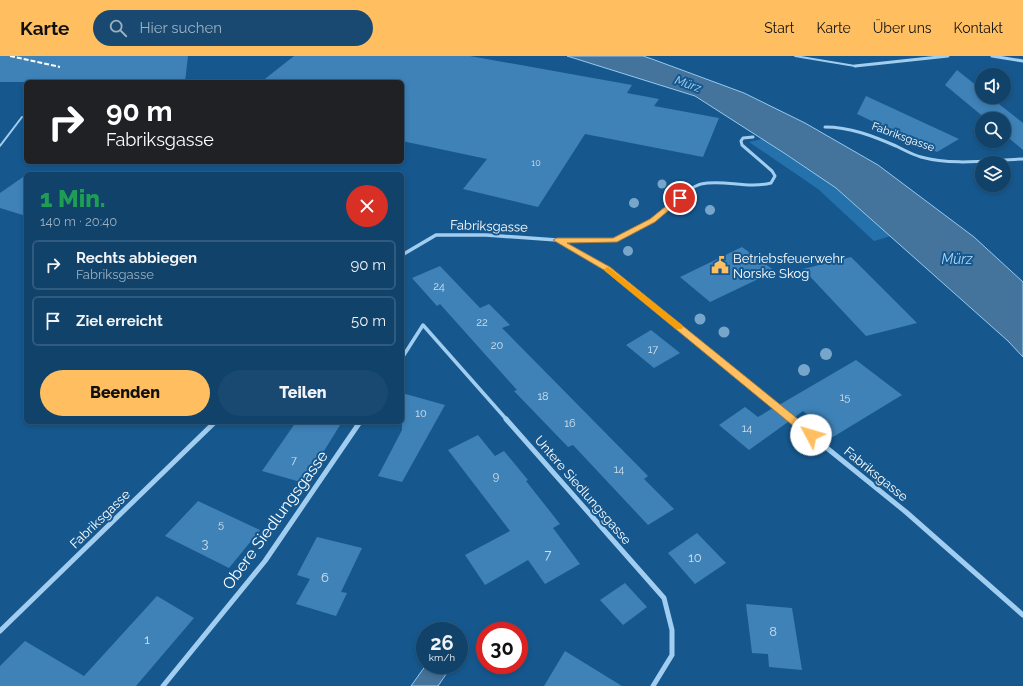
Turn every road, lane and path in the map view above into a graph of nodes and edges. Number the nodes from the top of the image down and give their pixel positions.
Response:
1 (796, 56) edge
2 (948, 56) edge
3 (992, 56) edge
4 (1023, 61) edge
5 (854, 66) joint
6 (22, 117) dead end
7 (825, 127) dead end
8 (753, 137) dead end
9 (0, 146) edge
10 (1023, 159) edge
11 (557, 240) junction
12 (404, 254) edge
13 (404, 355) edge
14 (213, 424) edge
15 (359, 424) edge
16 (1023, 614) edge
17 (0, 631) edge
18 (163, 686) edge
19 (653, 686) edge

1 - 5 lane
2 - 5 street
3 - 4 street
6 - 9 lane
7 - 10 street, Fabriksgasse
8 - 11 street, Fabriksgasse
11 - 12 street, Fabriksgasse
11 - 16 street, Fabriksgasse
13 - 19 street, Untere Siedlungsgasse
14 - 17 street, Fabriksgasse
15 - 18 street, Obere Siedlungsgasse

